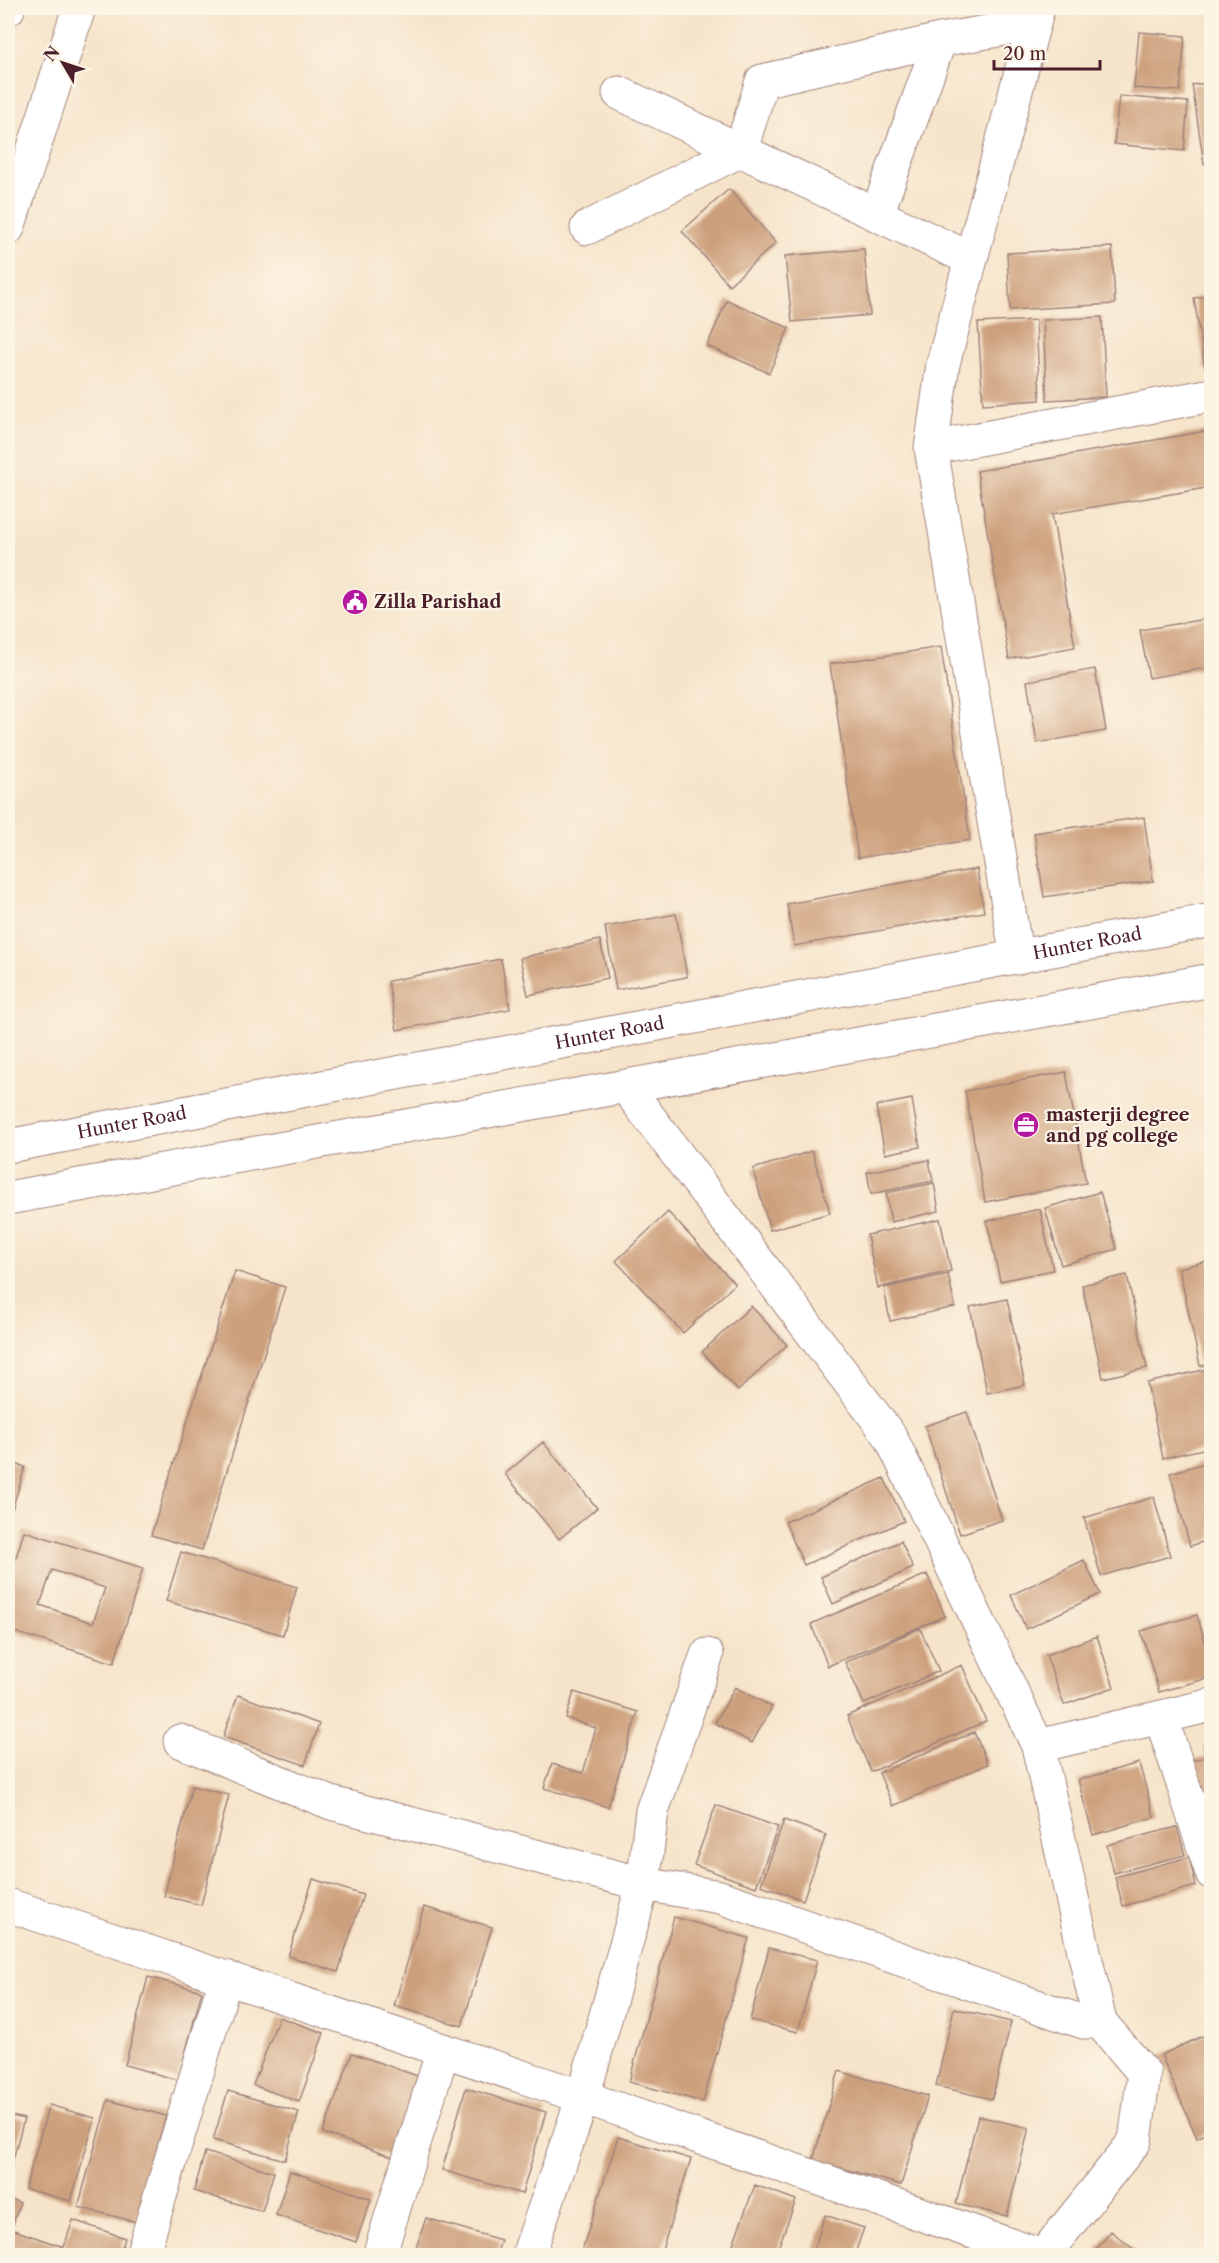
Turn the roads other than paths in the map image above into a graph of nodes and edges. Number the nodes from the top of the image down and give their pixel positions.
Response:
1 (79, 8) edge
2 (1036, 16) edge
3 (940, 40) junction
4 (619, 93) dead end
5 (741, 150) junction
6 (877, 214) junction
7 (8, 228) edge
8 (587, 228) dead end
9 (971, 259) junction
10 (1212, 395) edge
11 (931, 448) junction
12 (1212, 920) edge
13 (1017, 958) junction
14 (1212, 980) edge
15 (627, 1088) junction
16 (8, 1146) edge
17 (8, 1198) edge
18 (707, 1655) dead end
19 (1212, 1705) edge
20 (1161, 1717) junction
21 (180, 1741) dead end
22 (1038, 1746) junction
23 (1212, 1873) edge
24 (643, 1884) junction
25 (8, 1905) edge
26 (226, 1977) junction
27 (1100, 2022) junction
28 (443, 2050) junction
29 (583, 2097) junction
30 (142, 2256) edge
31 (379, 2256) edge
32 (528, 2256) edge
33 (1042, 2256) edge

1 - 7 street
2 - 3 street
2 - 9 street
3 - 5 street
3 - 6 street
4 - 5 street
5 - 6 street
5 - 8 street
6 - 9 street
9 - 11 street
10 - 11 street
11 - 13 street
12 - 13 street, Hunter Road
13 - 16 street, Hunter Road
14 - 15 street
15 - 17 street
15 - 22 street
18 - 24 street
19 - 20 street
20 - 22 street
20 - 23 street
21 - 24 street
22 - 27 street
24 - 27 street
24 - 29 street
25 - 26 street
26 - 28 street
26 - 30 street
27 - 33 street
28 - 29 street
28 - 31 street
29 - 32 street
29 - 33 street

